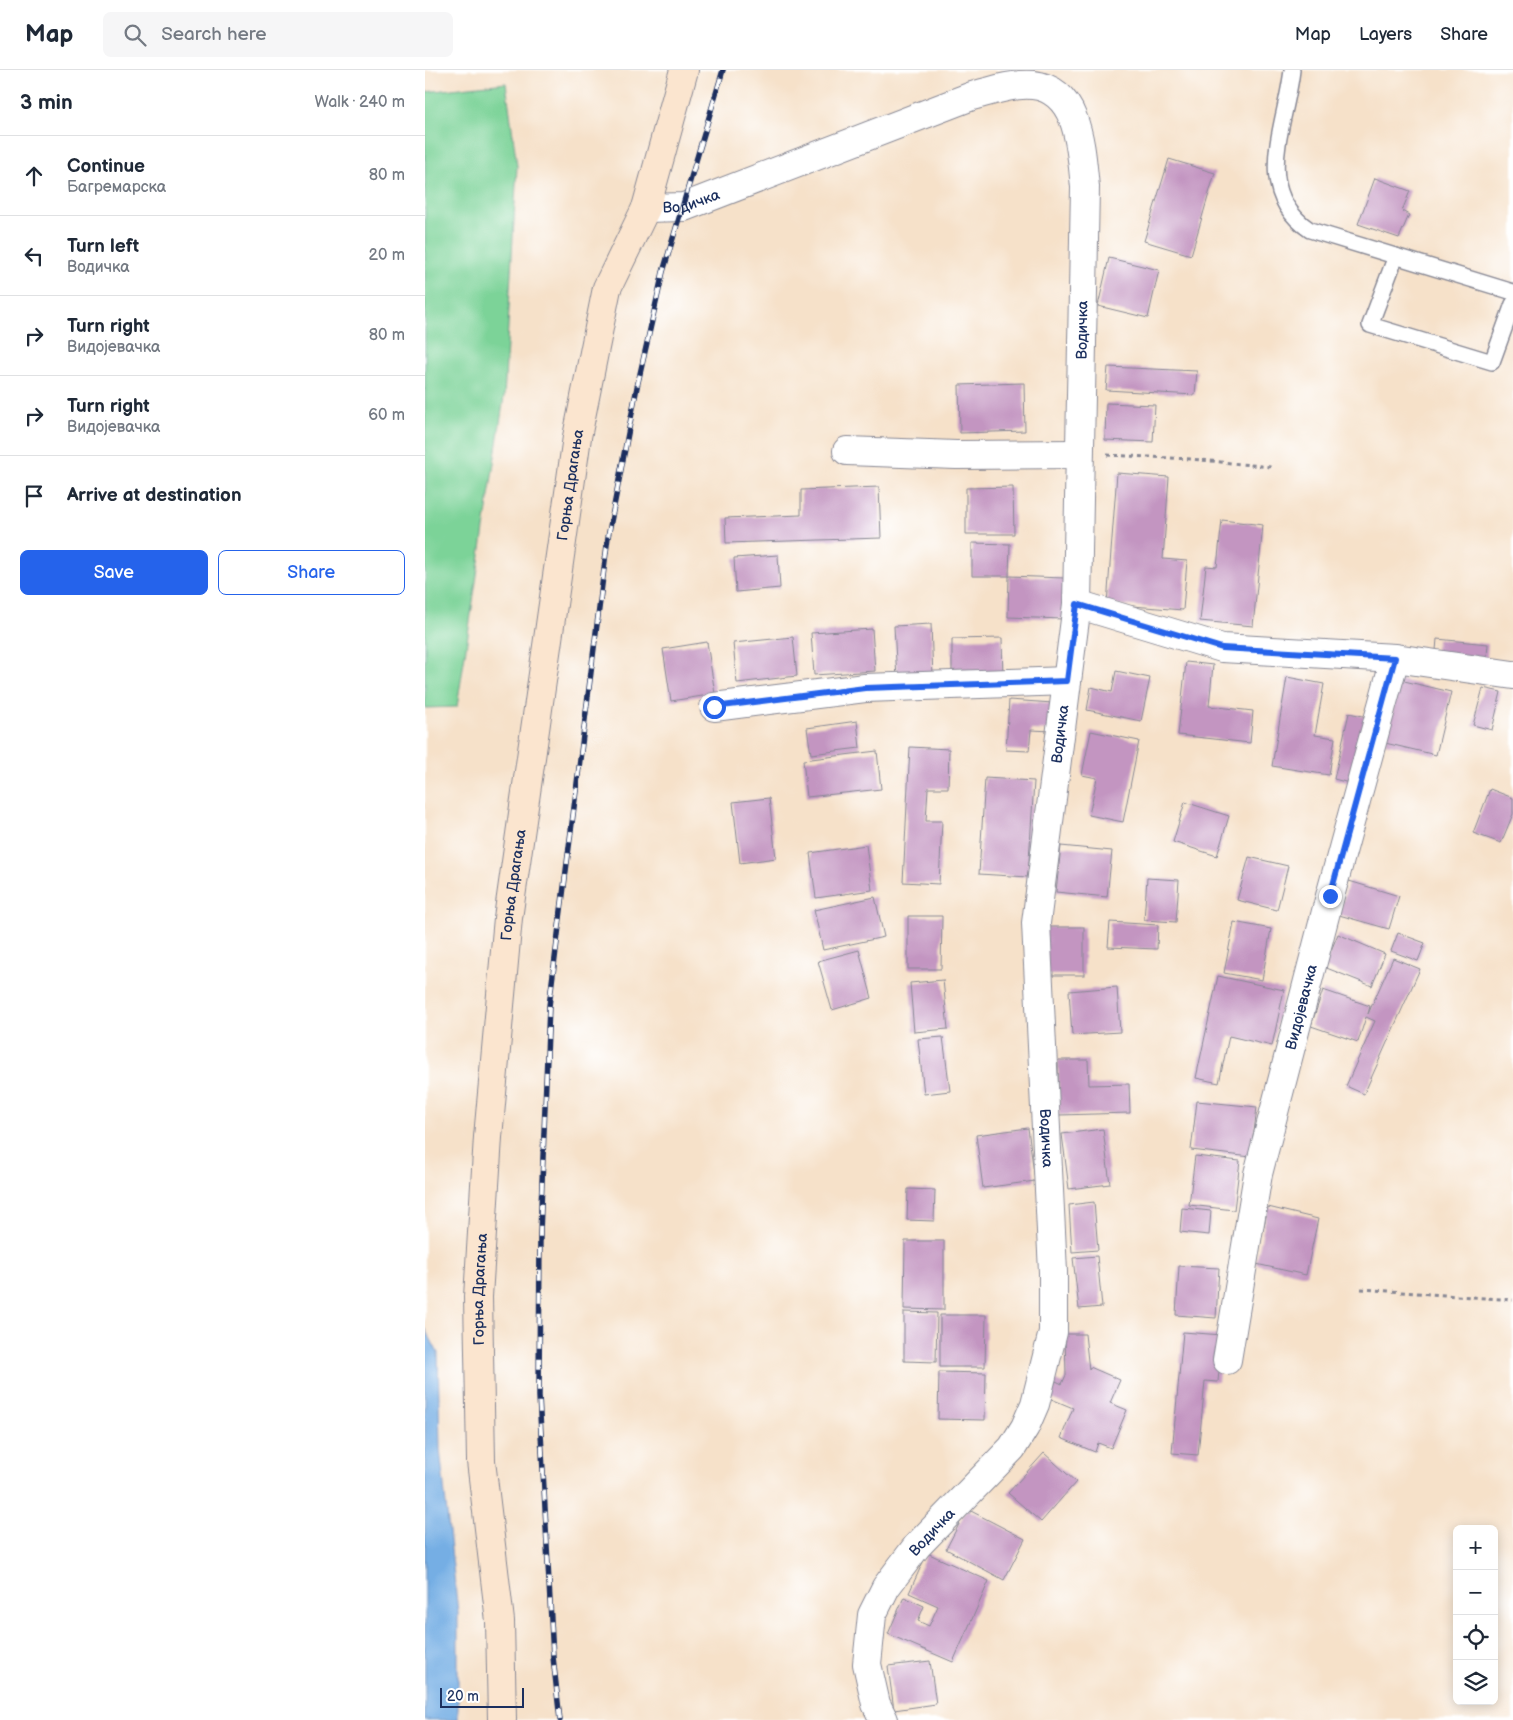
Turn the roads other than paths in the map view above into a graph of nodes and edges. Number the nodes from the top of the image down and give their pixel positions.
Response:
1 (684, 70) edge
2 (1292, 70) edge
3 (646, 208) junction
4 (1396, 256) junction
5 (1513, 292) edge
6 (1513, 304) edge
7 (847, 451) dead end
8 (1079, 454) junction
9 (1077, 604) junction
10 (1395, 658) junction
11 (1513, 675) edge
12 (1067, 681) junction
13 (714, 707) dead end
14 (1227, 1360) dead end
15 (502, 1720) edge
16 (884, 1720) edge

1 - 3 street, Горња Драгања
2 - 4 lane
3 - 8 street, Водичка
3 - 15 street, Горња Драгања
4 - 5 lane
4 - 6 lane
7 - 8 street
8 - 9 street, Водичка
9 - 10 street
9 - 12 street, Водичка
10 - 11 street
10 - 14 street, Видојевачка
12 - 13 street
12 - 16 street, Водичка

